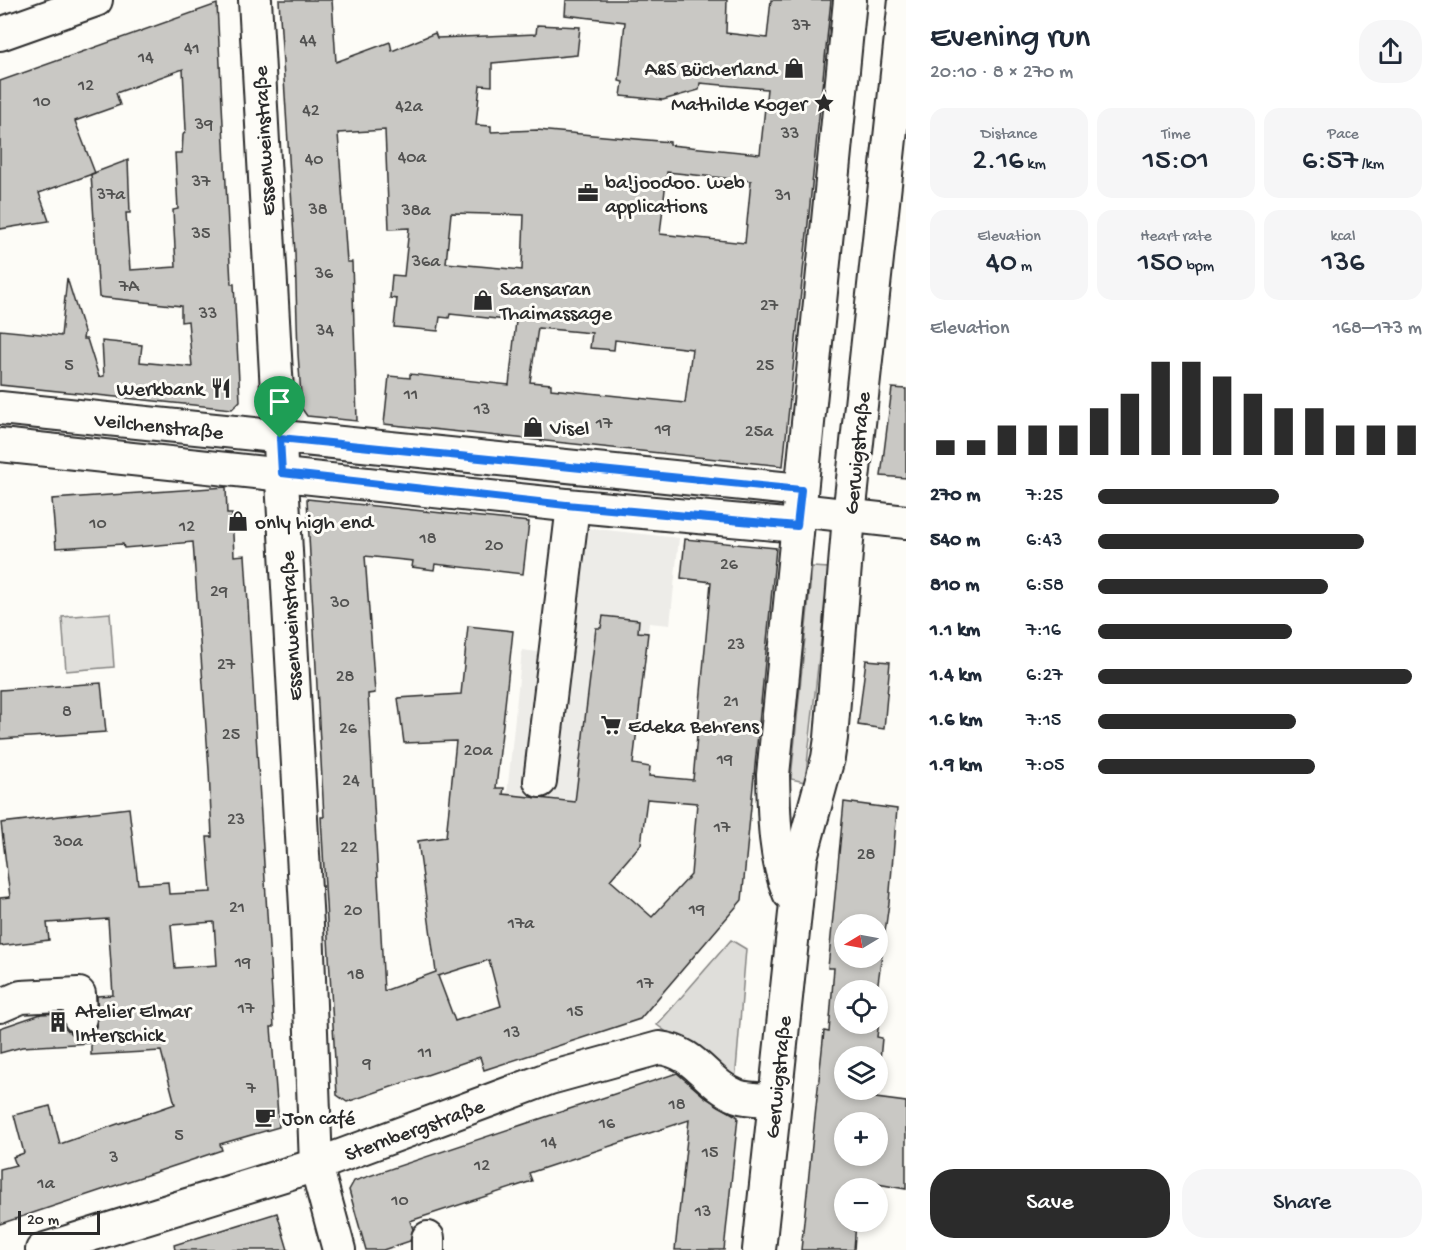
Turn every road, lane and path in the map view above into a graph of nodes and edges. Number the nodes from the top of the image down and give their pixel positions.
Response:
1 (96, 0) edge
2 (255, 0) edge
3 (850, 0) edge
4 (905, 0) edge
5 (32, 11) edge
6 (0, 34) edge
7 (0, 408) edge
8 (280, 438) junction
9 (0, 445) edge
10 (570, 467) junction
11 (282, 473) junction
12 (569, 505) junction
13 (799, 509) junction
14 (849, 516) junction
15 (906, 522) edge
16 (540, 781) dead end
17 (796, 904) junction
18 (0, 1006) edge
19 (80, 1018) dead end
20 (775, 1100) junction
21 (316, 1165) junction
22 (42, 1250) edge
23 (339, 1250) edge
24 (759, 1250) edge

1 - 5 street
2 - 8 street, Essenweinstraße
3 - 13 street, Gerwigstraße
4 - 14 street, Gerwigstraße
5 - 6 street
7 - 8 street, Veilchenstraße
8 - 10 street, Veilchenstraße
8 - 11 street, Essenweinstraße
9 - 11 street, Veilchenstraße
10 - 12 street
10 - 13 street, Veilchenstraße
11 - 12 street, Veilchenstraße
11 - 21 street, Essenweinstraße
12 - 13 street, Veilchenstraße
12 - 16 street
13 - 14 street, Veilchenstraße
13 - 17 street, Gerwigstraße
14 - 15 street, Veilchenstraße
14 - 17 street, Gerwigstraße
17 - 20 street, Gerwigstraße
18 - 19 street
20 - 21 street, Sternbergstraße
20 - 24 street, Gerwigstraße
21 - 22 street, Sternbergstraße
21 - 23 street, Essenweinstraße

